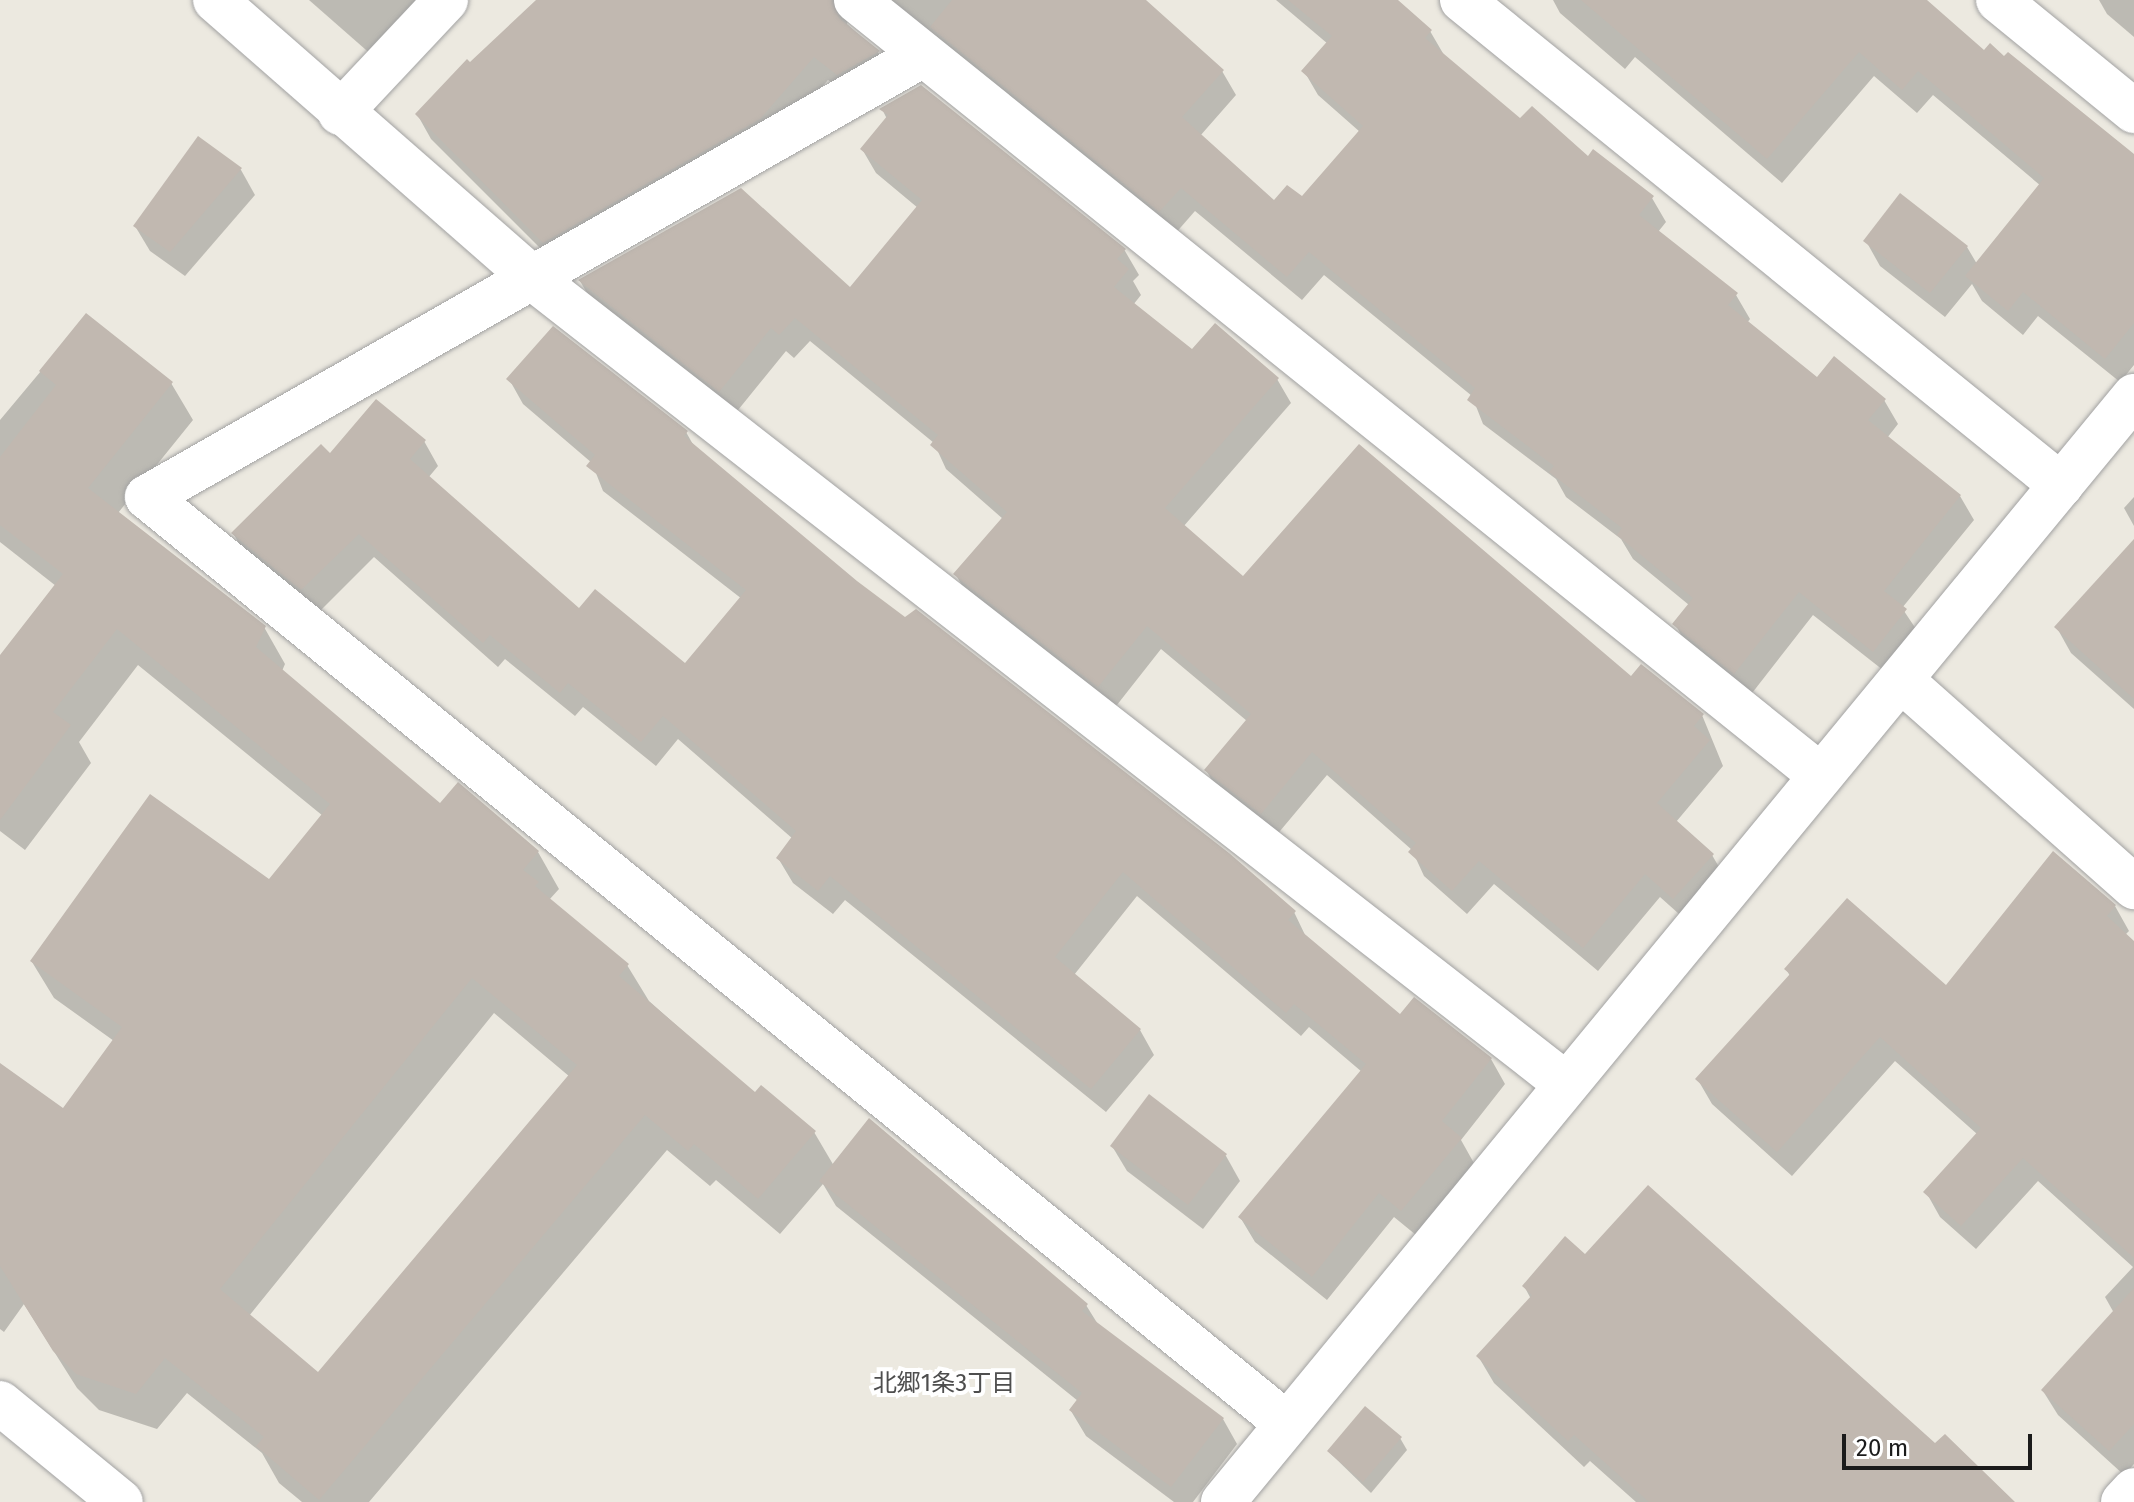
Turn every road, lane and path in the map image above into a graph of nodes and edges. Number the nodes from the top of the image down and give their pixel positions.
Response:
1 (215, 0) edge
2 (446, 0) edge
3 (856, 0) edge
4 (1462, 0) edge
5 (1998, 0) edge
6 (923, 55) junction
7 (2134, 111) edge
8 (340, 113) junction
9 (531, 277) junction
10 (2134, 396) edge
11 (2061, 485) junction
12 (1901, 680) junction
13 (1821, 776) junction
14 (2134, 887) edge
15 (1565, 1083) junction
16 (0, 1403) edge
17 (1285, 1422) junction
18 (2134, 1490) edge
19 (121, 1502) edge
20 (1223, 1502) edge
21 (2123, 1502) edge

1 - 8 street
2 - 8 street
3 - 6 street
4 - 11 street
5 - 7 street
6 - 9 street
6 - 13 street
8 - 9 street
9 - 15 street
9 - 17 street
10 - 11 street
11 - 12 street
12 - 13 street
12 - 14 street
13 - 15 street
15 - 17 street
16 - 19 street
17 - 20 street
18 - 21 street

